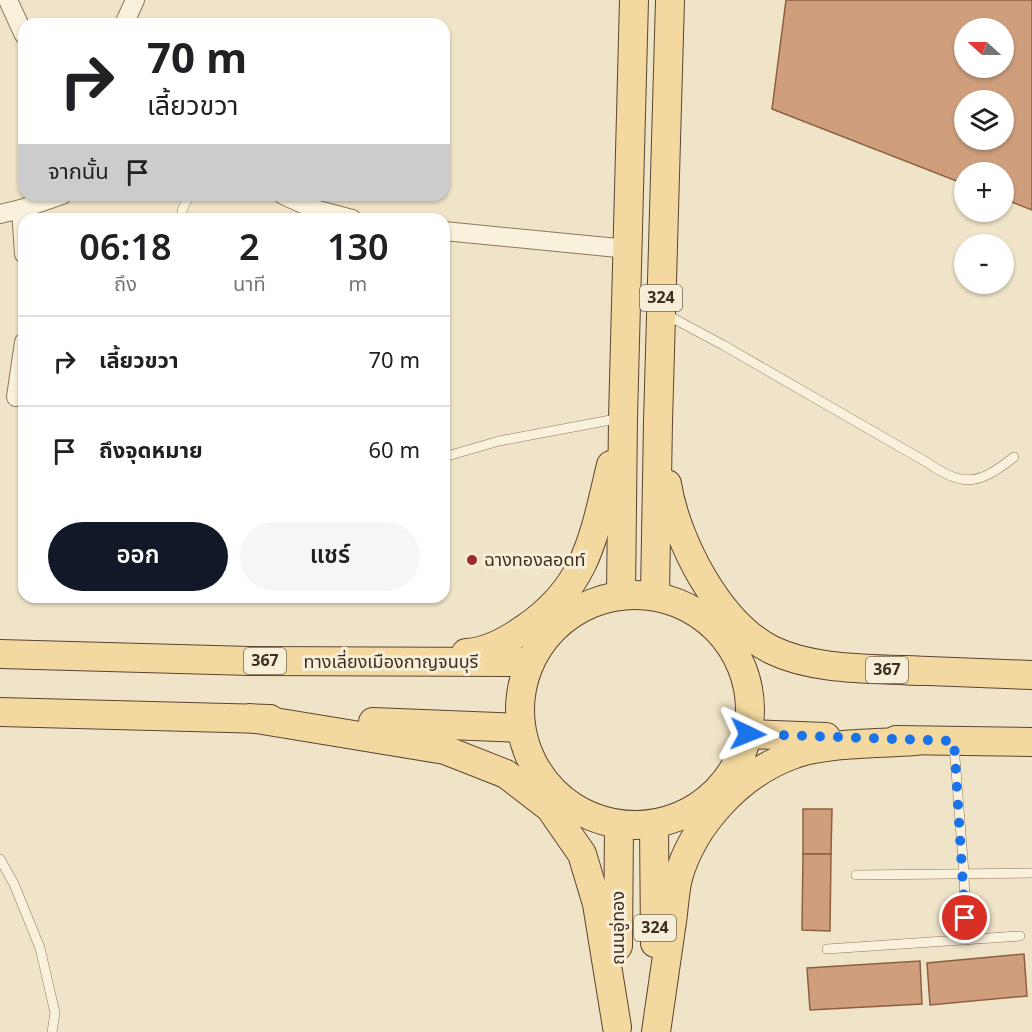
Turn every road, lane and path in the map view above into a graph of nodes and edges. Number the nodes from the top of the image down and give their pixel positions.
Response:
1 (135, 0) edge
2 (634, 0) edge
3 (670, 0) edge
4 (11, 2) edge
5 (127, 18) edge
6 (18, 20) edge
7 (44, 201) edge
8 (316, 202) edge
9 (21, 209) junction
10 (21, 213) edge
11 (339, 213) edge
12 (0, 214) edge
13 (450, 232) edge
14 (628, 249) junction
15 (661, 312) junction
16 (18, 383) edge
17 (16, 397) dead end
18 (623, 418) junction
19 (658, 422) junction
20 (450, 455) edge
21 (1014, 457) dead end
22 (621, 595) junction
23 (655, 595) junction
24 (0, 654) edge
25 (386, 662) junction
26 (530, 662) junction
27 (742, 667) junction
28 (921, 670) junction
29 (1032, 675) edge
30 (0, 712) edge
31 (250, 718) junction
32 (520, 728) junction
33 (748, 734) junction
34 (915, 741) junction
35 (954, 741) junction
36 (1032, 742) edge
37 (654, 824) junction
38 (619, 825) junction
39 (0, 859) edge
40 (964, 873) junction
41 (1032, 873) edge
42 (856, 875) dead end
43 (1020, 936) dead end
44 (966, 940) junction
45 (827, 950) dead end
46 (617, 1030) edge
47 (52, 1032) edge
48 (656, 1032) edge

1 - 5 street
2 - 14 main road, 324
3 - 15 main road, 324
4 - 6 street
7 - 9 street
8 - 11 street
9 - 10 street
9 - 12 street
13 - 14 street
14 - 18 main road, 324
15 - 19 main road, 324
15 - 21 lane
16 - 17 street
18 - 20 lane
18 - 22 main road, 324
18 - 25 main road
19 - 23 main road, 324
19 - 28 main road
22 - 23 main road
22 - 26 main road
23 - 27 main road
24 - 25 main road, ทางเลี่ยงเมืองกาญจนบุรี / 367
25 - 26 main road, ทางเลี่ยงเมืองกาญจนบุรี / 367
26 - 32 main road
27 - 28 main road, 367
27 - 33 main road
28 - 29 main road, 367
30 - 31 main road
31 - 32 main road
31 - 46 main road
32 - 38 main road
33 - 34 main road
33 - 37 main road
34 - 35 main road
34 - 48 main road
35 - 36 main road
35 - 40 lane
37 - 38 main road
37 - 48 main road, ถนนอู่ทอง / 324
38 - 46 main road, ถนนอู่ทอง / 324
39 - 47 lane
40 - 41 lane
40 - 42 lane
40 - 44 lane
43 - 44 lane
44 - 45 lane

